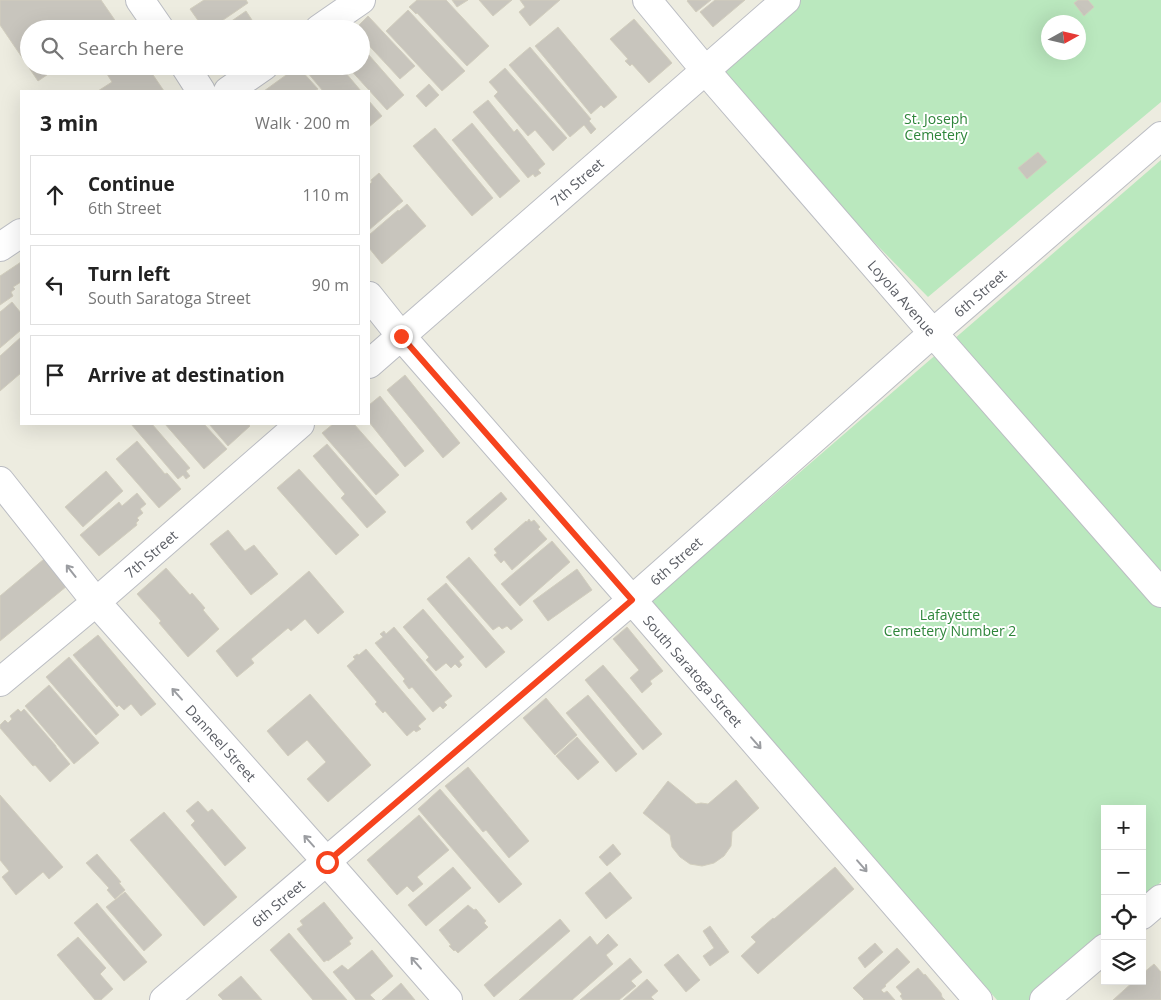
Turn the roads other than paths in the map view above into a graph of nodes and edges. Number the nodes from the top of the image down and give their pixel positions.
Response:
1 (140, 0) edge
2 (361, 0) edge
3 (647, 0) edge
4 (786, 0) edge
5 (154, 20) edge
6 (332, 20) edge
7 (705, 70) junction
8 (191, 75) edge
9 (251, 75) edge
10 (200, 90) edge
11 (229, 90) edge
12 (1161, 136) edge
13 (20, 234) edge
14 (0, 247) edge
15 (370, 297) edge
16 (933, 333) junction
17 (401, 336) junction
18 (370, 363) edge
19 (299, 425) edge
20 (0, 481) edge
21 (1161, 593) edge
22 (632, 600) junction
23 (96, 602) junction
24 (0, 682) edge
25 (327, 862) junction
26 (1161, 899) edge
27 (1146, 912) edge
28 (1101, 951) edge
29 (164, 1000) edge
30 (448, 1000) edge
31 (978, 1000) edge
32 (1044, 1000) edge

1 - 5 street
2 - 6 street
3 - 7 street, Loyola Avenue
4 - 7 street, 7th Street
7 - 16 street, Loyola Avenue
7 - 17 street, 7th Street
8 - 10 street
9 - 11 street
12 - 16 street, 6th Street
13 - 14 street
15 - 17 street, South Saratoga Street
16 - 21 street, Loyola Avenue
16 - 22 street, 6th Street
17 - 18 street, 7th Street
17 - 22 street, South Saratoga Street
19 - 23 street, 7th Street
23 -> 20 street, Danneel Street
22 - 25 street, 6th Street
22 -> 31 street, South Saratoga Street
23 - 24 street, 7th Street
25 -> 23 street, Danneel Street
25 - 29 street, 6th Street
30 -> 25 street, Danneel Street
26 - 27 street
28 - 32 street

